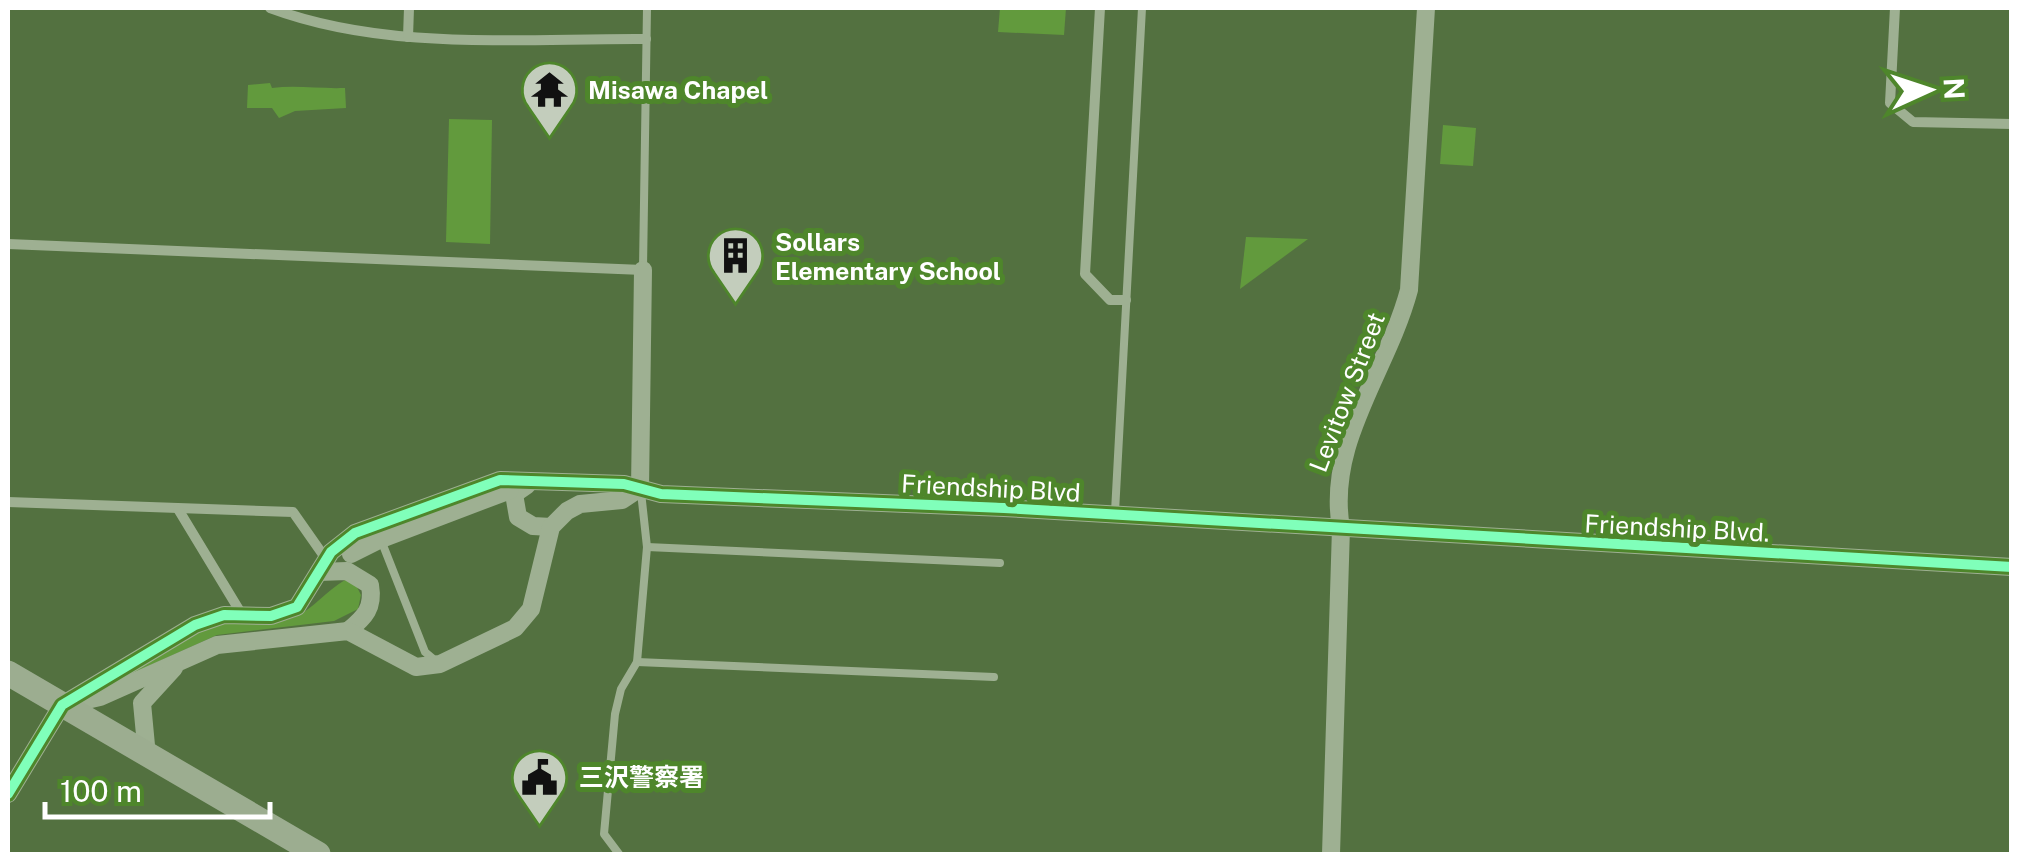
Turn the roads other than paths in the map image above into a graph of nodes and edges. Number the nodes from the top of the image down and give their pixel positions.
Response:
1 (270, 8) edge
2 (409, 8) edge
3 (647, 8) edge
4 (1100, 8) edge
5 (1142, 8) edge
6 (1426, 8) edge
7 (1895, 8) edge
8 (408, 37) junction
9 (646, 39) junction
10 (2012, 124) edge
11 (8, 244) edge
12 (643, 270) junction
13 (1126, 300) junction
14 (528, 485) junction
15 (640, 488) junction
16 (8, 502) edge
17 (178, 509) junction
18 (1115, 514) junction
19 (551, 528) junction
20 (1341, 528) junction
21 (378, 533) junction
22 (647, 546) junction
23 (351, 554) dead end
24 (1000, 564) dead end
25 (323, 566) junction
26 (2012, 567) edge
27 (242, 613) junction
28 (348, 631) junction
29 (186, 658) junction
30 (637, 662) junction
31 (440, 664) junction
32 (8, 673) edge
33 (994, 677) dead end
34 (62, 705) junction
35 (147, 756) junction
36 (8, 794) edge
37 (309, 852) edge
38 (619, 854) edge
39 (1331, 854) edge

1 - 8 street
2 - 8 street
3 - 9 lane
4 - 13 street
5 - 13 lane
6 - 20 street, Levitow Street
7 - 10 street
8 - 9 street
9 - 12 lane
11 - 12 street
12 - 15 street
13 - 18 lane
14 - 15 street, Friendship Blvd
14 - 19 street
14 - 21 street
14 - 21 street
15 - 18 street, Friendship Blvd
15 - 19 street
15 - 22 lane
16 - 17 street
17 - 25 street
17 - 27 street
18 - 20 street, Friendship Blvd
19 - 31 street
20 - 26 street, Friendship Blvd.
20 - 39 street, Levitow Street
21 - 23 street
21 - 25 street
21 - 31 lane
22 - 24 lane
22 - 30 lane
25 - 27 street
25 - 28 street
27 - 34 street
28 - 29 street
28 - 31 street
29 - 34 street
29 - 35 street
30 - 33 lane
30 - 38 lane
32 - 34 main road
34 - 35 main road
34 - 36 street
35 - 37 main road

